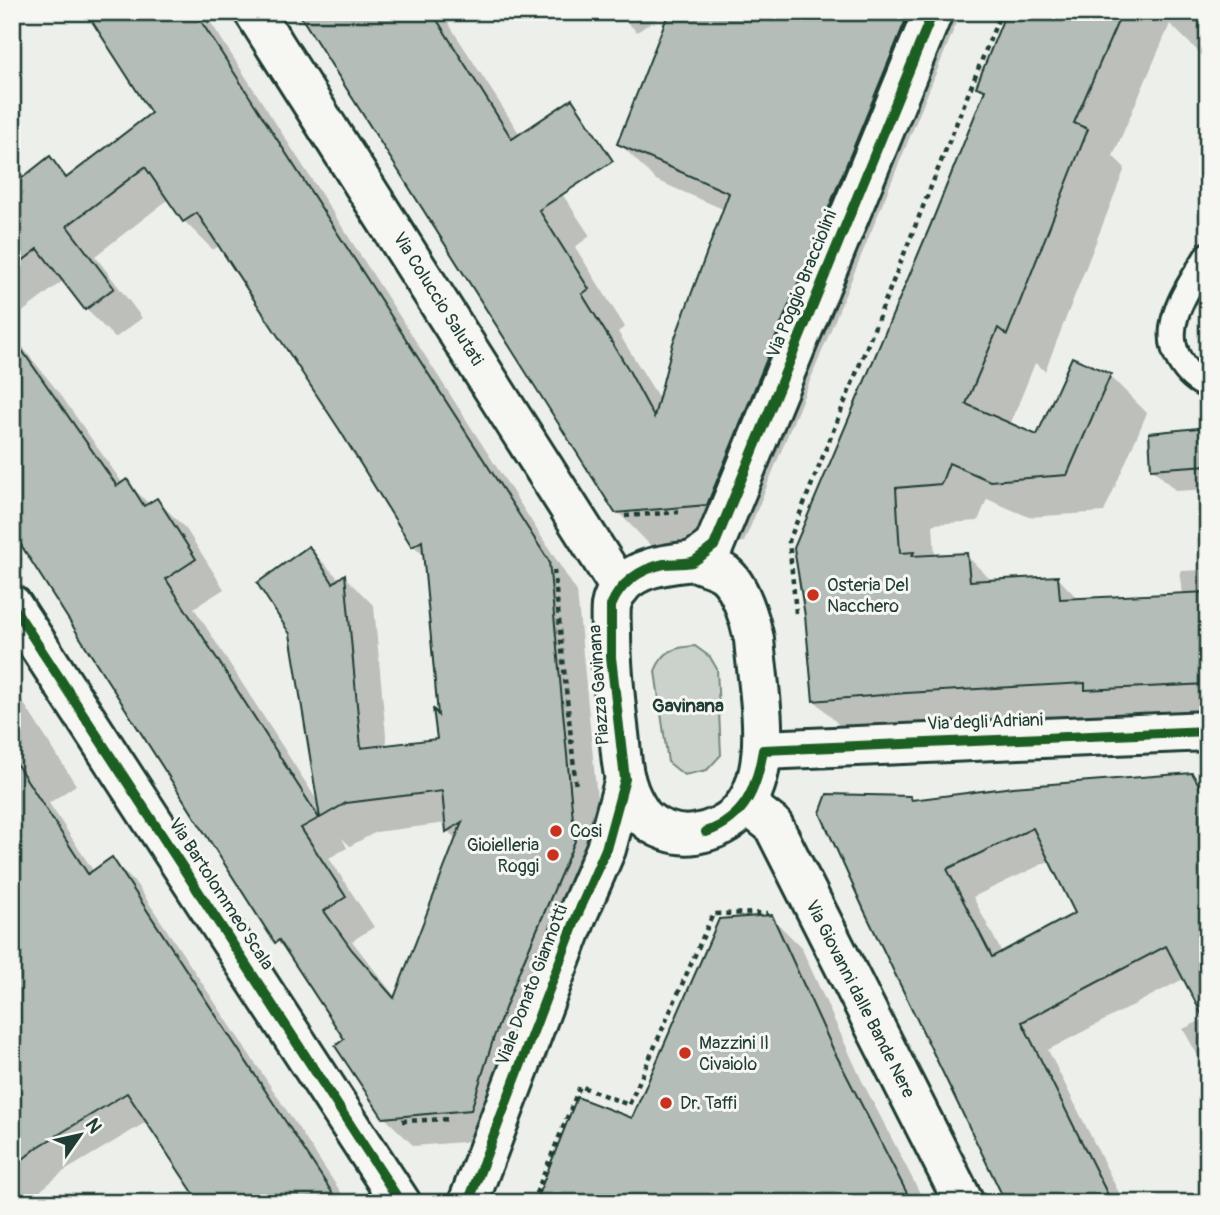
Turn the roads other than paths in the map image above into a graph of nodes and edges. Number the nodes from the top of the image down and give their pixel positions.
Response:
1 (254, 12) edge
2 (933, 12) edge
3 (1208, 255) edge
4 (1208, 386) edge
5 (694, 561) junction
6 (620, 588) junction
7 (12, 605) edge
8 (1208, 731) edge
9 (763, 750) junction
10 (625, 779) junction
11 (746, 804) junction
12 (401, 1203) edge
13 (468, 1203) edge
14 (964, 1203) edge

1 - 6 street, Via Coluccio Salutati
2 - 5 street, Via Poggio Bracciolini
3 - 4 lane
5 - 6 street, Piazza Gavinana
5 - 9 street, Piazza Gavinana
6 - 10 street, Piazza Gavinana
7 - 12 street, Via Bartolommeo Scala
8 - 9 street, Via degli Adriani
9 - 11 street, Piazza Gavinana
10 - 11 street, Piazza Gavinana
10 - 13 street, Viale Donato Giannotti
11 - 14 street, Via Giovanni dalle Bande Nere

